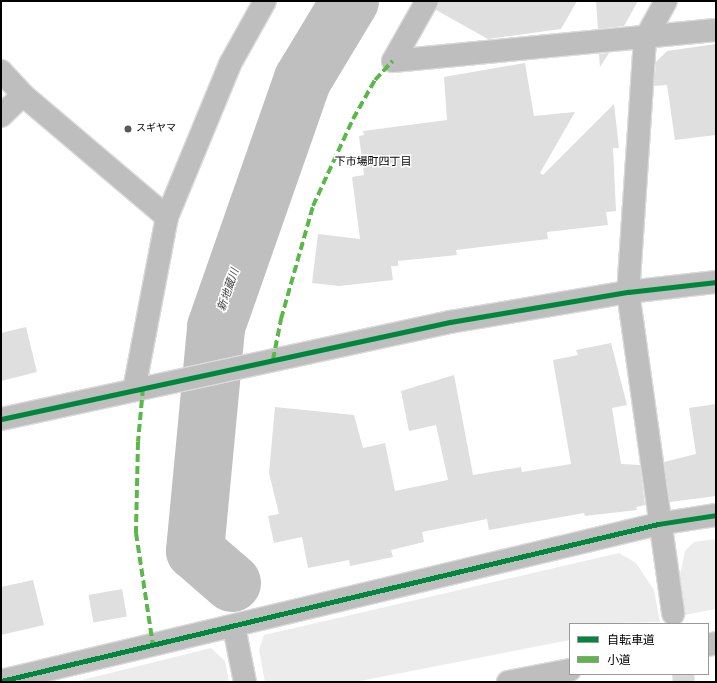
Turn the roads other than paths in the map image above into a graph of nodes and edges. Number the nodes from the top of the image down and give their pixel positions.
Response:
1 (265, 1) edge
2 (428, 1) edge
3 (666, 1) edge
4 (716, 30) edge
5 (645, 39) junction
6 (1, 71) edge
7 (23, 95) junction
8 (1, 116) edge
9 (167, 217) junction
10 (716, 282) edge
11 (628, 292) junction
12 (144, 388) junction
13 (1, 419) edge
14 (716, 515) edge
15 (658, 524) junction
16 (673, 614) dead end
17 (234, 627) junction
18 (569, 670) edge
19 (1, 681) edge
20 (245, 682) edge
21 (508, 682) edge

1 - 9 main road
2 - 5 main road
3 - 5 main road
4 - 5 main road
5 - 11 main road
6 - 7 main road
7 - 8 main road
7 - 9 main road
9 - 12 main road
10 - 11 main road
11 - 12 main road
11 - 15 main road
12 - 13 main road
14 - 15 main road
15 - 16 main road
15 - 17 main road
17 - 19 main road
17 - 20 main road
18 - 21 main road

